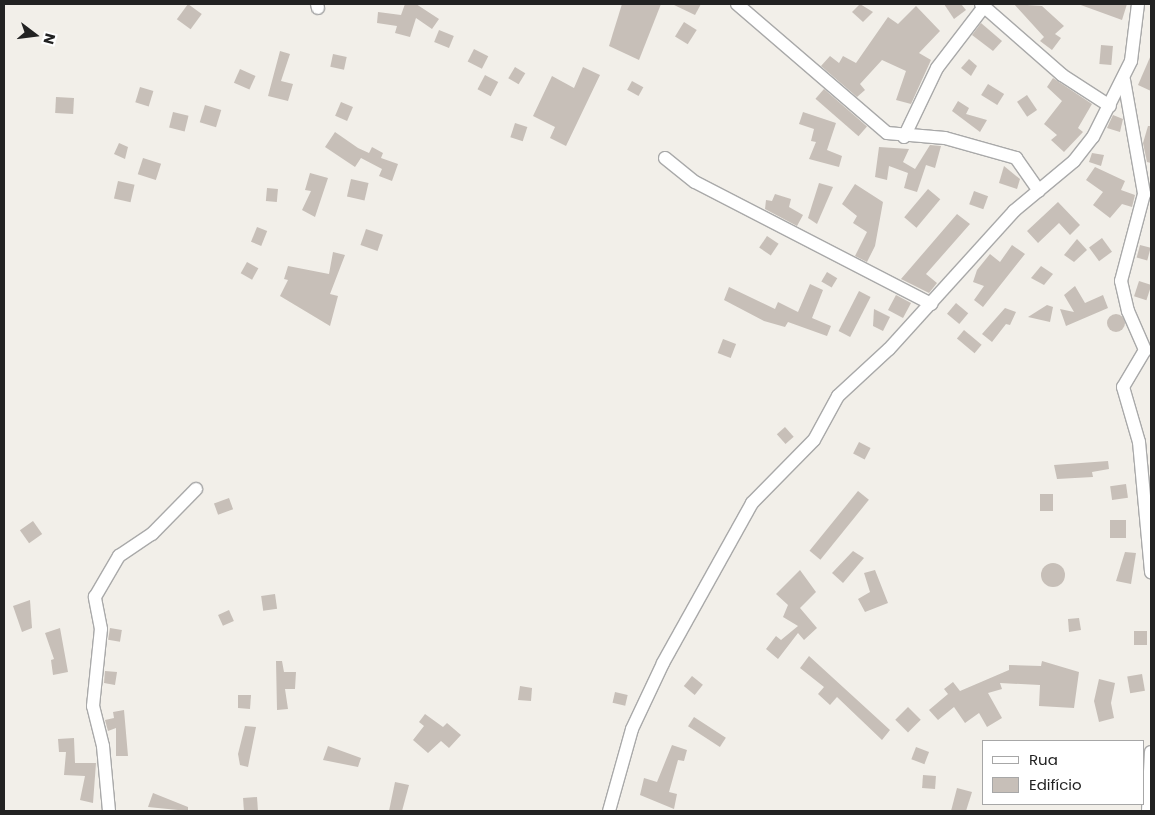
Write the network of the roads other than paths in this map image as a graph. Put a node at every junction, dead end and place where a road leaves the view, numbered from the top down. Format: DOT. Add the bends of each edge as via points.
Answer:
graph roads {
  1 [pos="737,4"];
  2 [pos="1138,4"];
  3 [pos="982,6"];
  4 [pos="1124,80"];
  5 [pos="1110,106"];
  6 [pos="904,137"];
  7 [pos="666,158"];
  8 [pos="1039,191"];
  9 [pos="930,304"];
  10 [pos="196,489"];
  11 [pos="1151,572"];
  12 [pos="1151,752"];
  13 [pos="109,811"];
  14 [pos="609,811"];
  15 [pos="1148,811"];
  1 -- 6 [label="street" via="874,125"];
  2 -- 4 [label="street"];
  3 -- 5 [label="street" via="1062,75"];
  3 -- 6 [label="street" via="937,68"];
  4 -- 5 [label="street"];
  4 -- 11 [label="street" via="1144,194 1122,281 1128,310 1146,350 1123,387 1139,442"];
  5 -- 8 [label="street" via="1074,161"];
  6 -- 8 [label="street" via="945,138 1016,158"];
  7 -- 9 [label="street" via="695,182"];
  8 -- 9 [label="street" via="1014,210"];
  9 -- 14 [label="street" via="838,396 814,440 752,503 663,663 632,729"];
  10 -- 13 [label="street" via="152,534 121,555 94,597 100,629 93,706 103,746"];
  12 -- 15 [label="street"];
}
